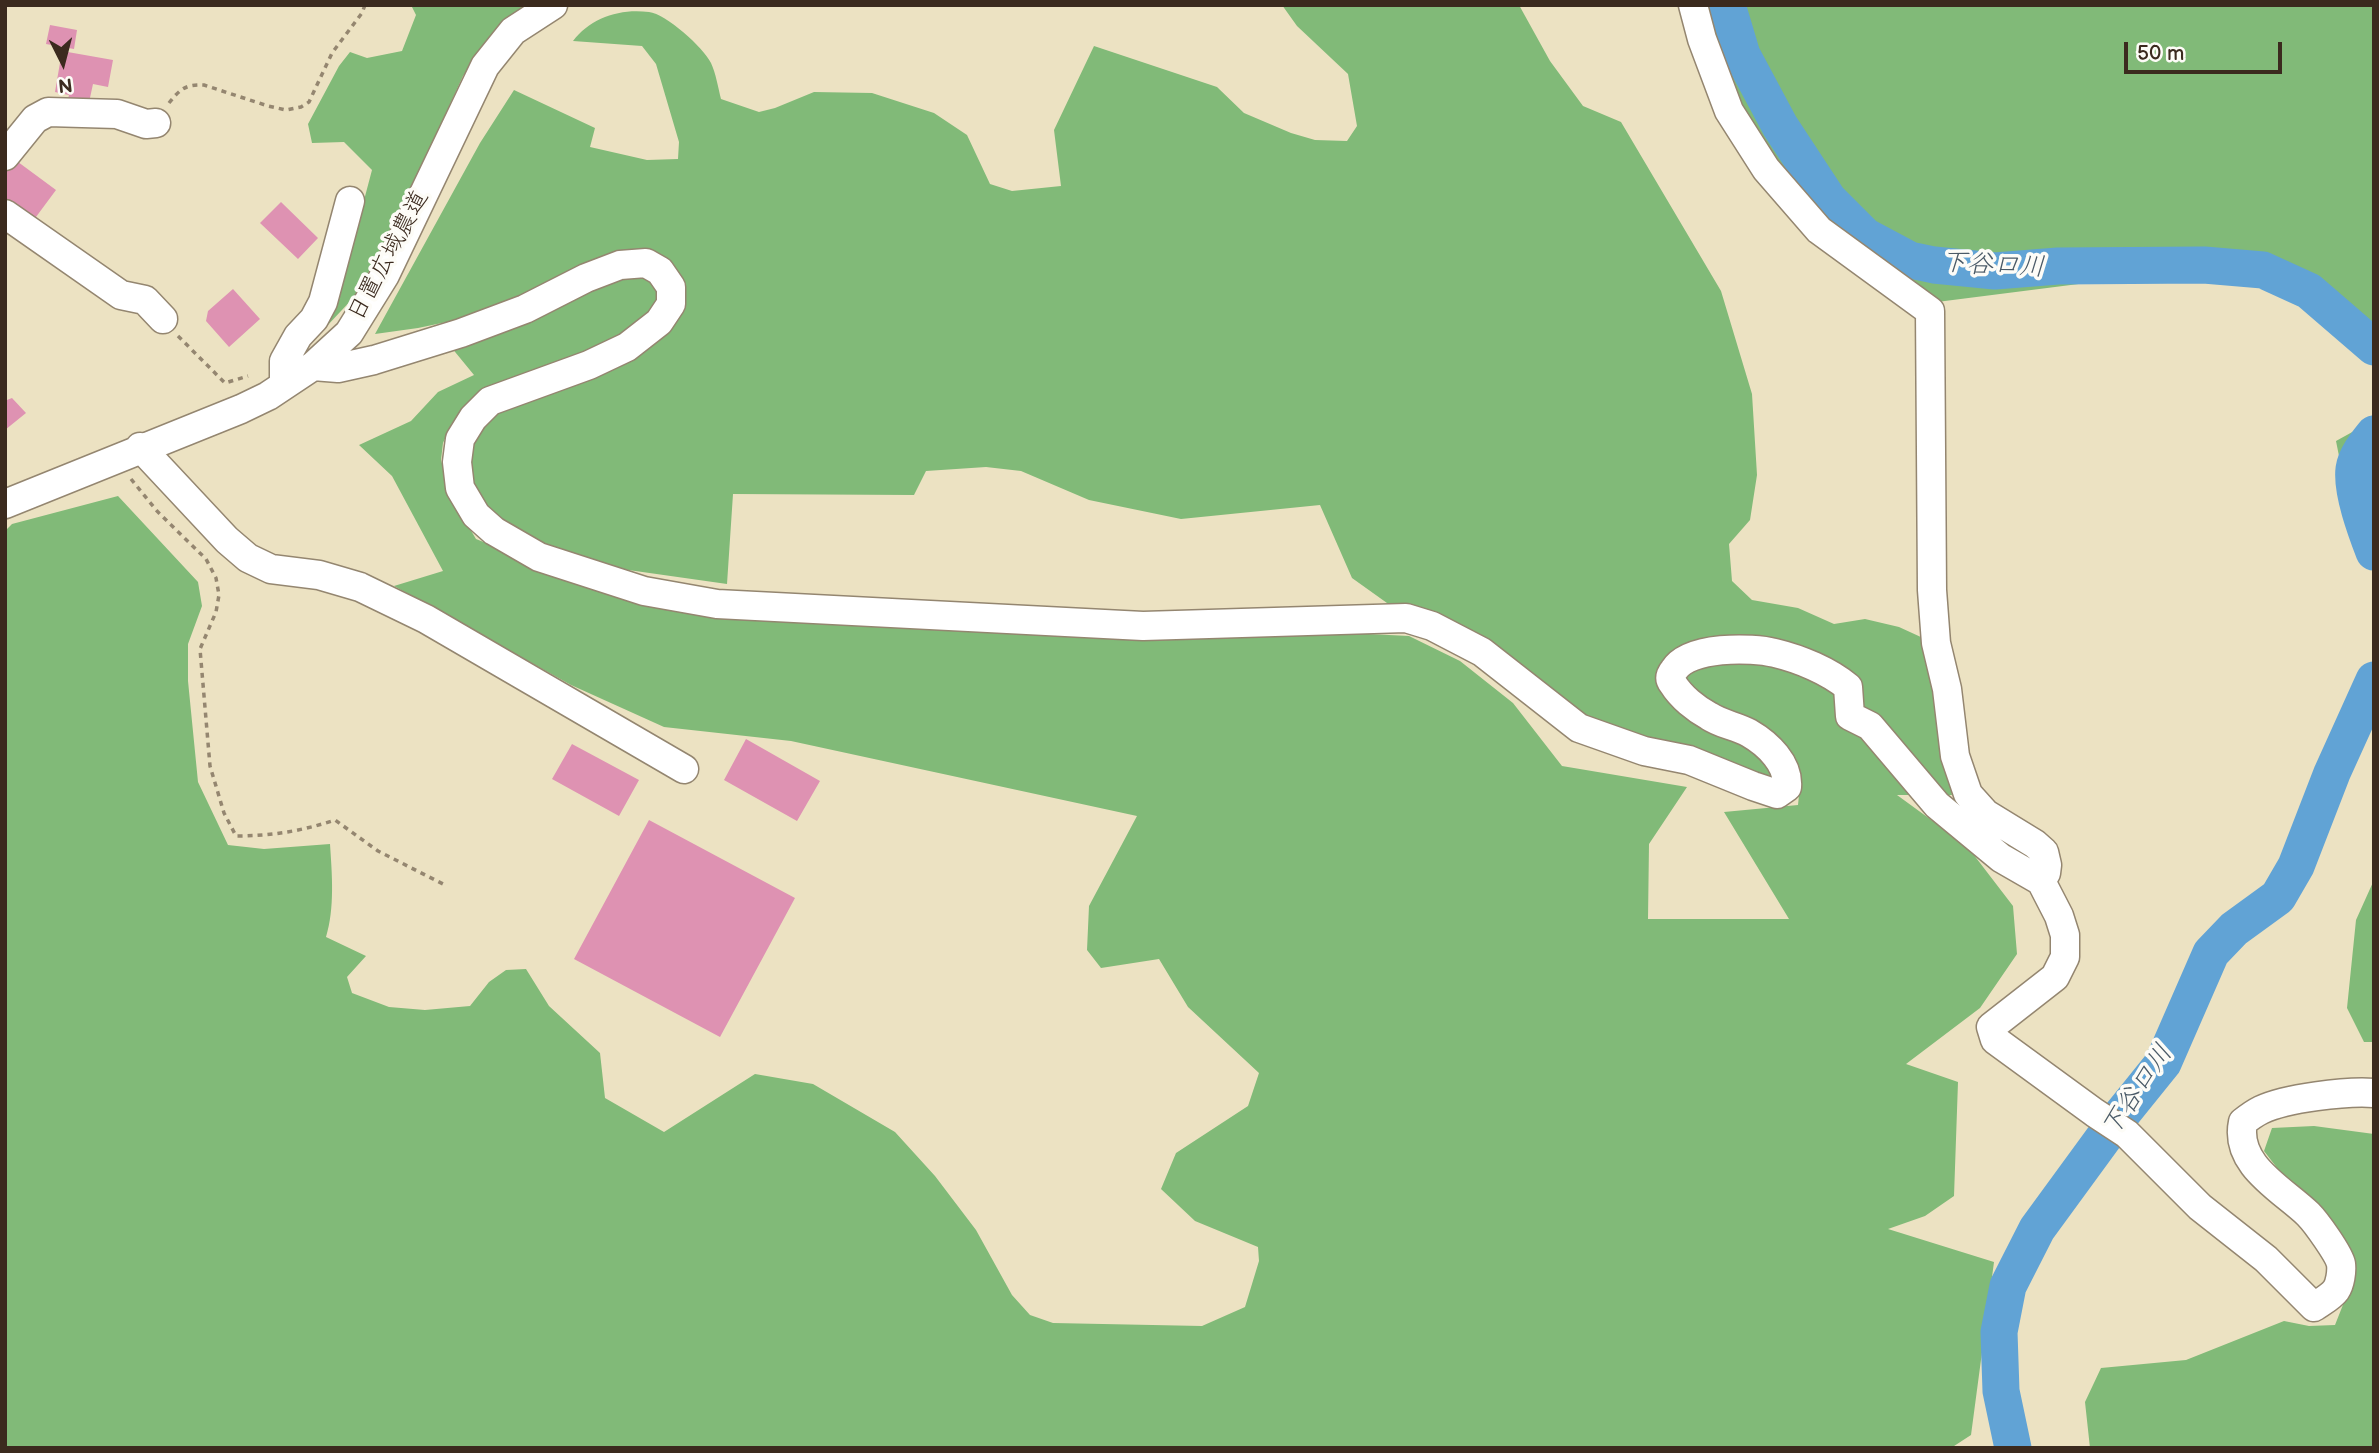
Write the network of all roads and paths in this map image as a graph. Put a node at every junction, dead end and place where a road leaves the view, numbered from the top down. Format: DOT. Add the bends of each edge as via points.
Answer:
graph roads {
  1 [pos="365,5"];
  2 [pos="553,5"];
  3 [pos="1693,5"];
  4 [pos="156,122"];
  5 [pos="5,156"];
  6 [pos="350,201"];
  7 [pos="5,214"];
  8 [pos="163,319"];
  9 [pos="313,366"];
  10 [pos="252,375"];
  11 [pos="284,385"];
  12 [pos="127,453"];
  13 [pos="5,504"];
  14 [pos="684,769"];
  15 [pos="2041,881"];
  16 [pos="443,884"];
  17 [pos="2374,1093"];
  1 -- 4 [label="path" via="331,53 309,102 301,107 286,110 190,84 179,89"];
  2 -- 9 [label="street, 日置広域農道" via="513,31 485,66 385,275 349,333"];
  3 -- 15 [label="street" via="1729,111 1766,169 1819,230 1930,311 1932,590 1955,756 1968,794 1986,814 2044,852 2047,865"];
  4 -- 5 [label="street" via="146,124 117,114 48,112 35,118"];
  6 -- 11 [label="street" via="323,302 284,361"];
  7 -- 8 [label="street" via="121,295 145,300"];
  8 -- 10 [label="path" via="225,383"];
  9 -- 11 [label="street, 日置広域農道"];
  9 -- 15 [label="street" via="338,368 449,337 525,309 620,265 646,263 660,271 671,287 671,304 659,322 626,347 589,365 490,401 472,418 460,439 460,488 476,515 538,557 644,591 717,604 1143,626 1406,618 1433,626 1482,652 1579,728 1644,751 1689,760 1777,794 1787,787 1788,778 1773,752 1749,733 1710,717 1687,700 1670,675 1678,663 1702,653 1736,649 1777,653 1841,682 1847,688 1850,716 1870,726 1937,805 2001,858"];
  11 -- 12 [label="street, 日置広域農道" via="201,426"];
  12 -- 13 [label="street, 日置広域農道"];
  12 -- 14 [label="street" via="248,558 271,569 319,575 371,592 426,619"];
  12 -- 16 [label="path" via="156,511 206,559 216,578 218,604 200,649 210,766 236,836 267,836 335,820 378,851"];
  15 -- 17 [label="street" via="2065,935 2065,957 2055,976 1991,1027 1995,1040 2127,1134 2200,1207 2266,1259 2314,1307 2335,1292 2341,1262 2309,1216 2270,1184 2246,1154 2242,1122 2293,1101"];
}
